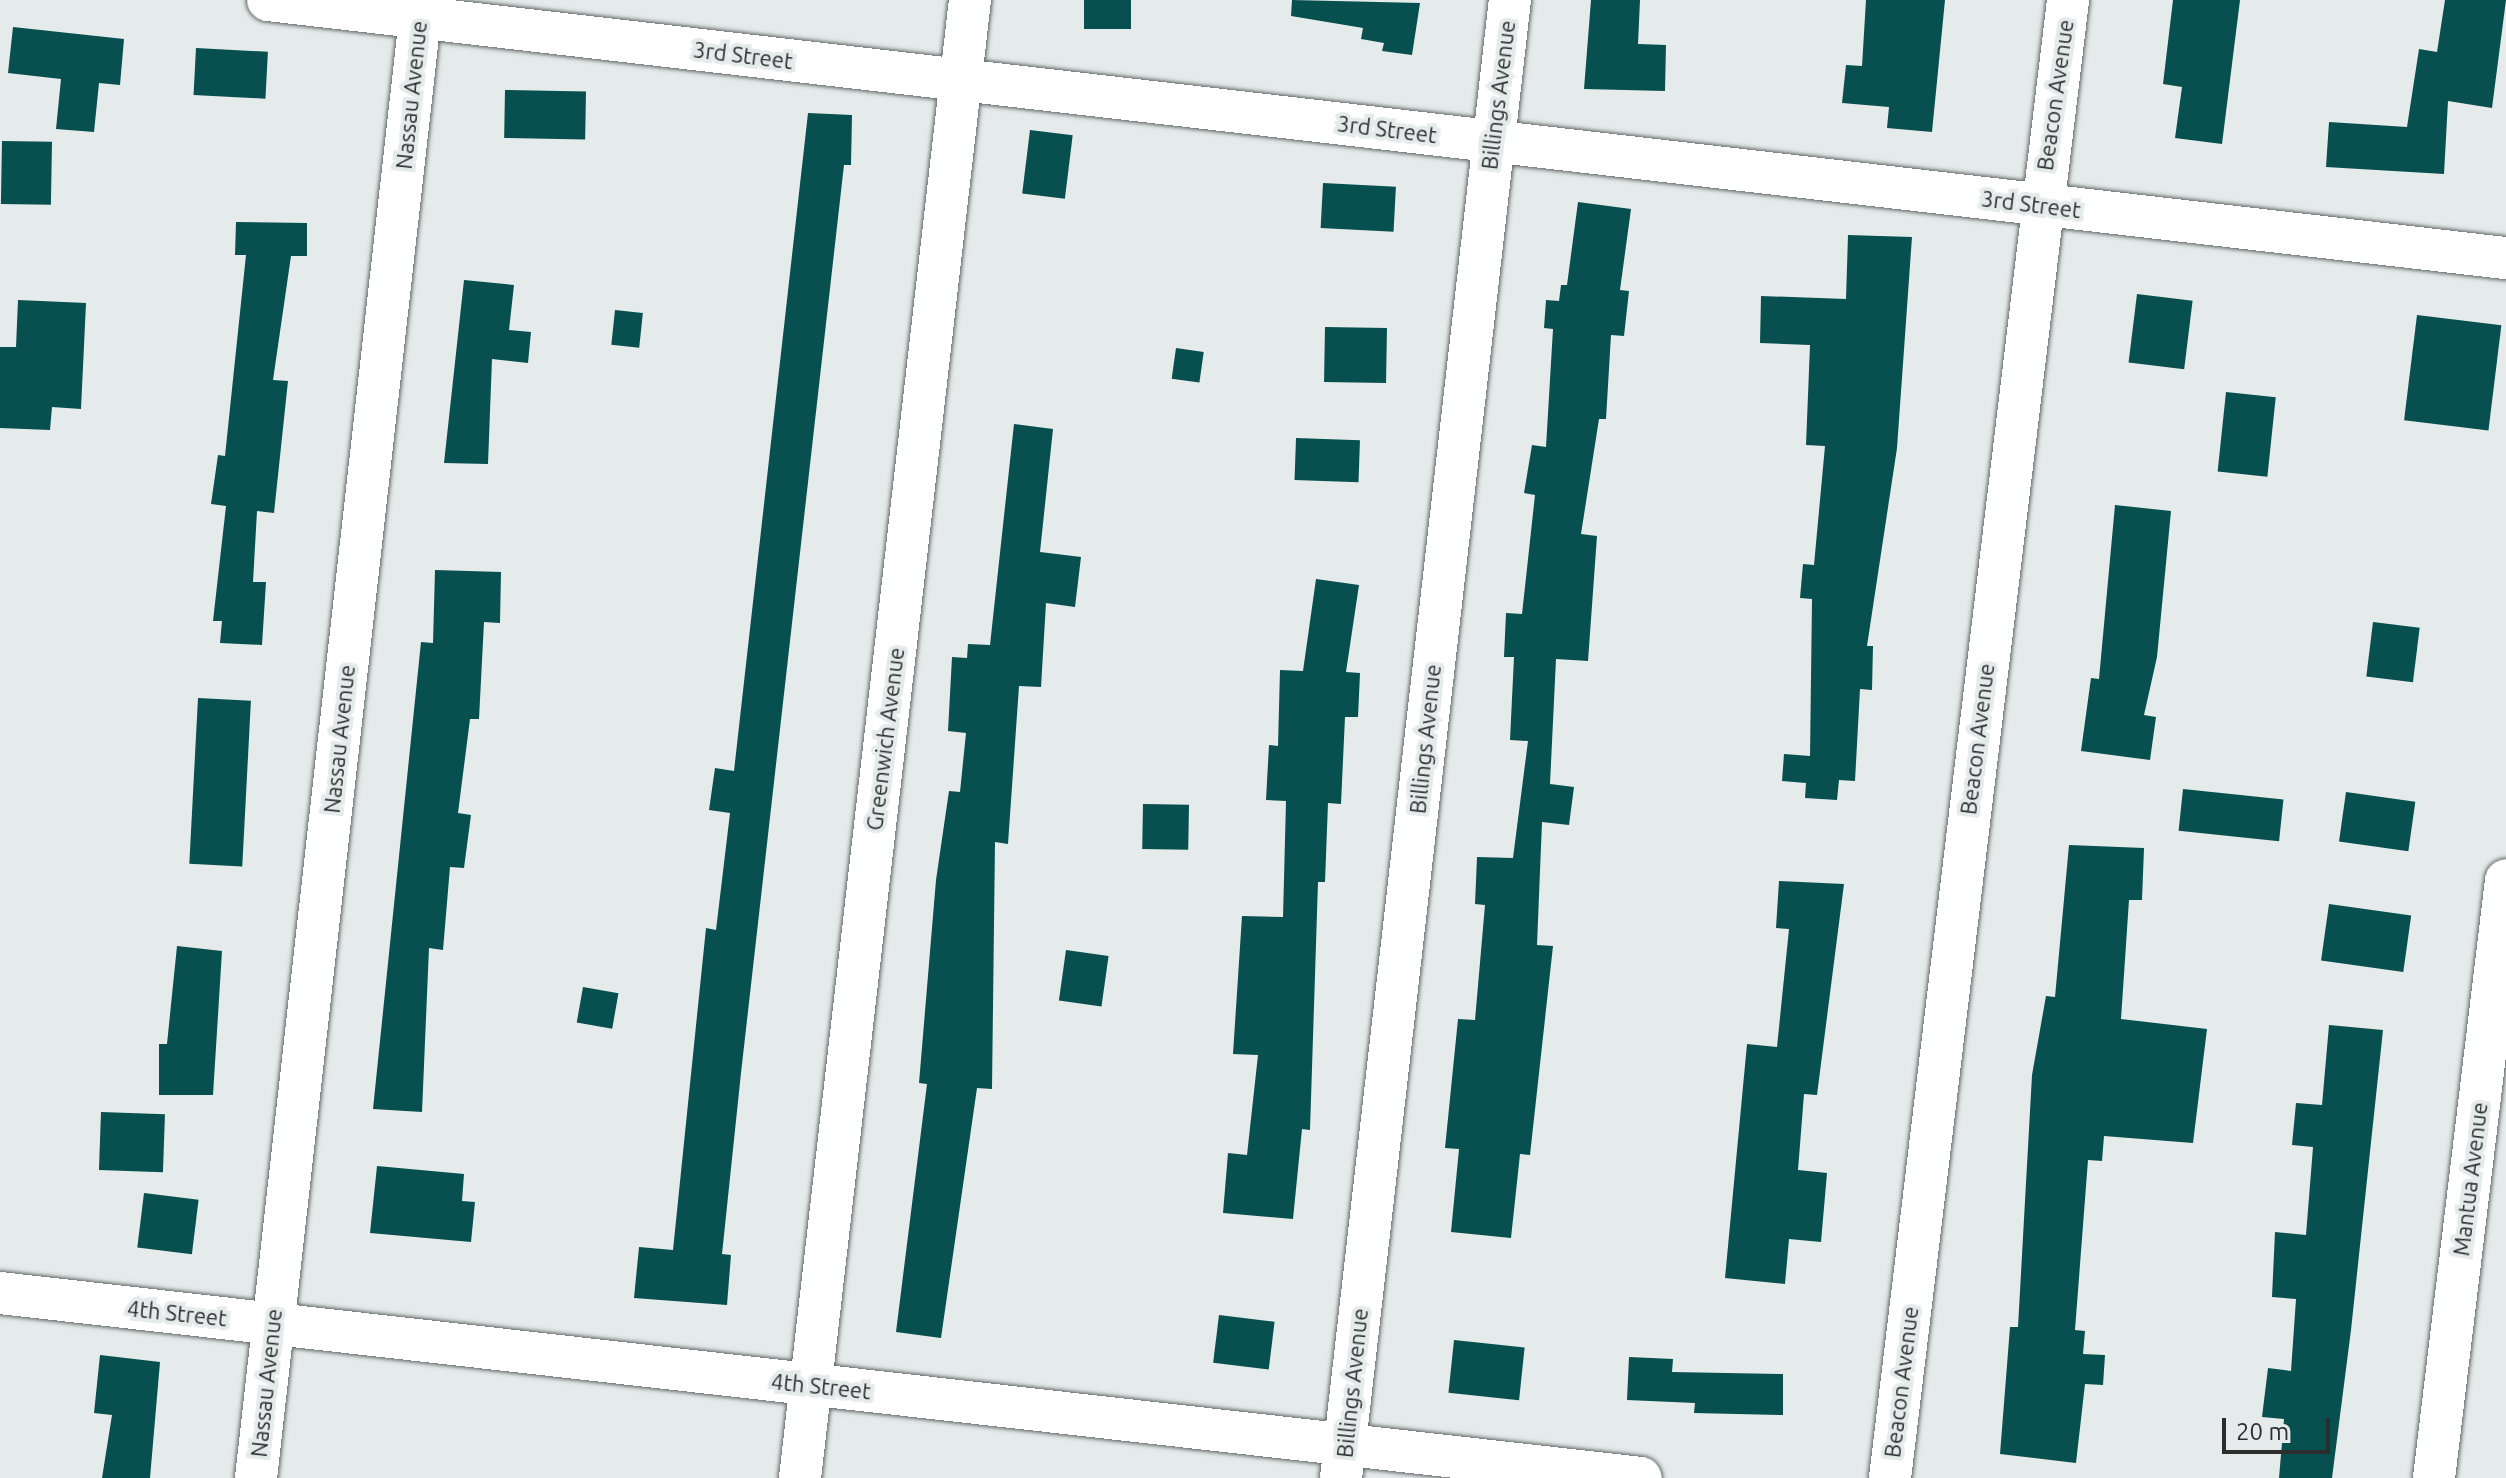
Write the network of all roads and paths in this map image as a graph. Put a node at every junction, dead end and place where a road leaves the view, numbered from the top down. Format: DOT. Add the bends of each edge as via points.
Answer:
graph roads {
  1 [pos="268,0"];
  2 [pos="970,0"];
  3 [pos="1510,0"];
  4 [pos="2068,0"];
  5 [pos="421,9"];
  6 [pos="961,80"];
  7 [pos="1493,141"];
  8 [pos="2039,205"];
  9 [pos="2506,258"];
  10 [pos="2506,880"];
  11 [pos="0,1293"];
  12 [pos="273,1324"];
  13 [pos="811,1385"];
  14 [pos="1343,1461"];
  15 [pos="256,1478"];
  16 [pos="800,1478"];
  17 [pos="1641,1478"];
  18 [pos="1890,1478"];
  19 [pos="2434,1478"];
  1 -- 5 [label="street, 3rd Street"];
  2 -- 6 [label="street, Greenwich Avenue"];
  3 -- 7 [label="street, Billings Avenue"];
  4 -- 8 [label="street, Beacon Avenue"];
  5 -- 6 [label="street, 3rd Street"];
  5 -- 12 [label="street, Nassau Avenue"];
  6 -- 7 [label="street, 3rd Street"];
  6 -- 13 [label="street, Greenwich Avenue"];
  7 -- 8 [label="street, 3rd Street"];
  7 -- 14 [label="street, Billings Avenue"];
  8 -- 9 [label="street, 3rd Street"];
  8 -- 18 [label="street, Beacon Avenue"];
  10 -- 19 [label="street, Mantua Avenue"];
  11 -- 12 [label="street, 4th Street"];
  12 -- 13 [label="street, 4th Street"];
  12 -- 15 [label="street, Nassau Avenue"];
  13 -- 14 [label="street, 4th Street"];
  13 -- 16 [label="street, Greenwich Avenue"];
  14 -- 17 [label="street, 4th Street"];
}
